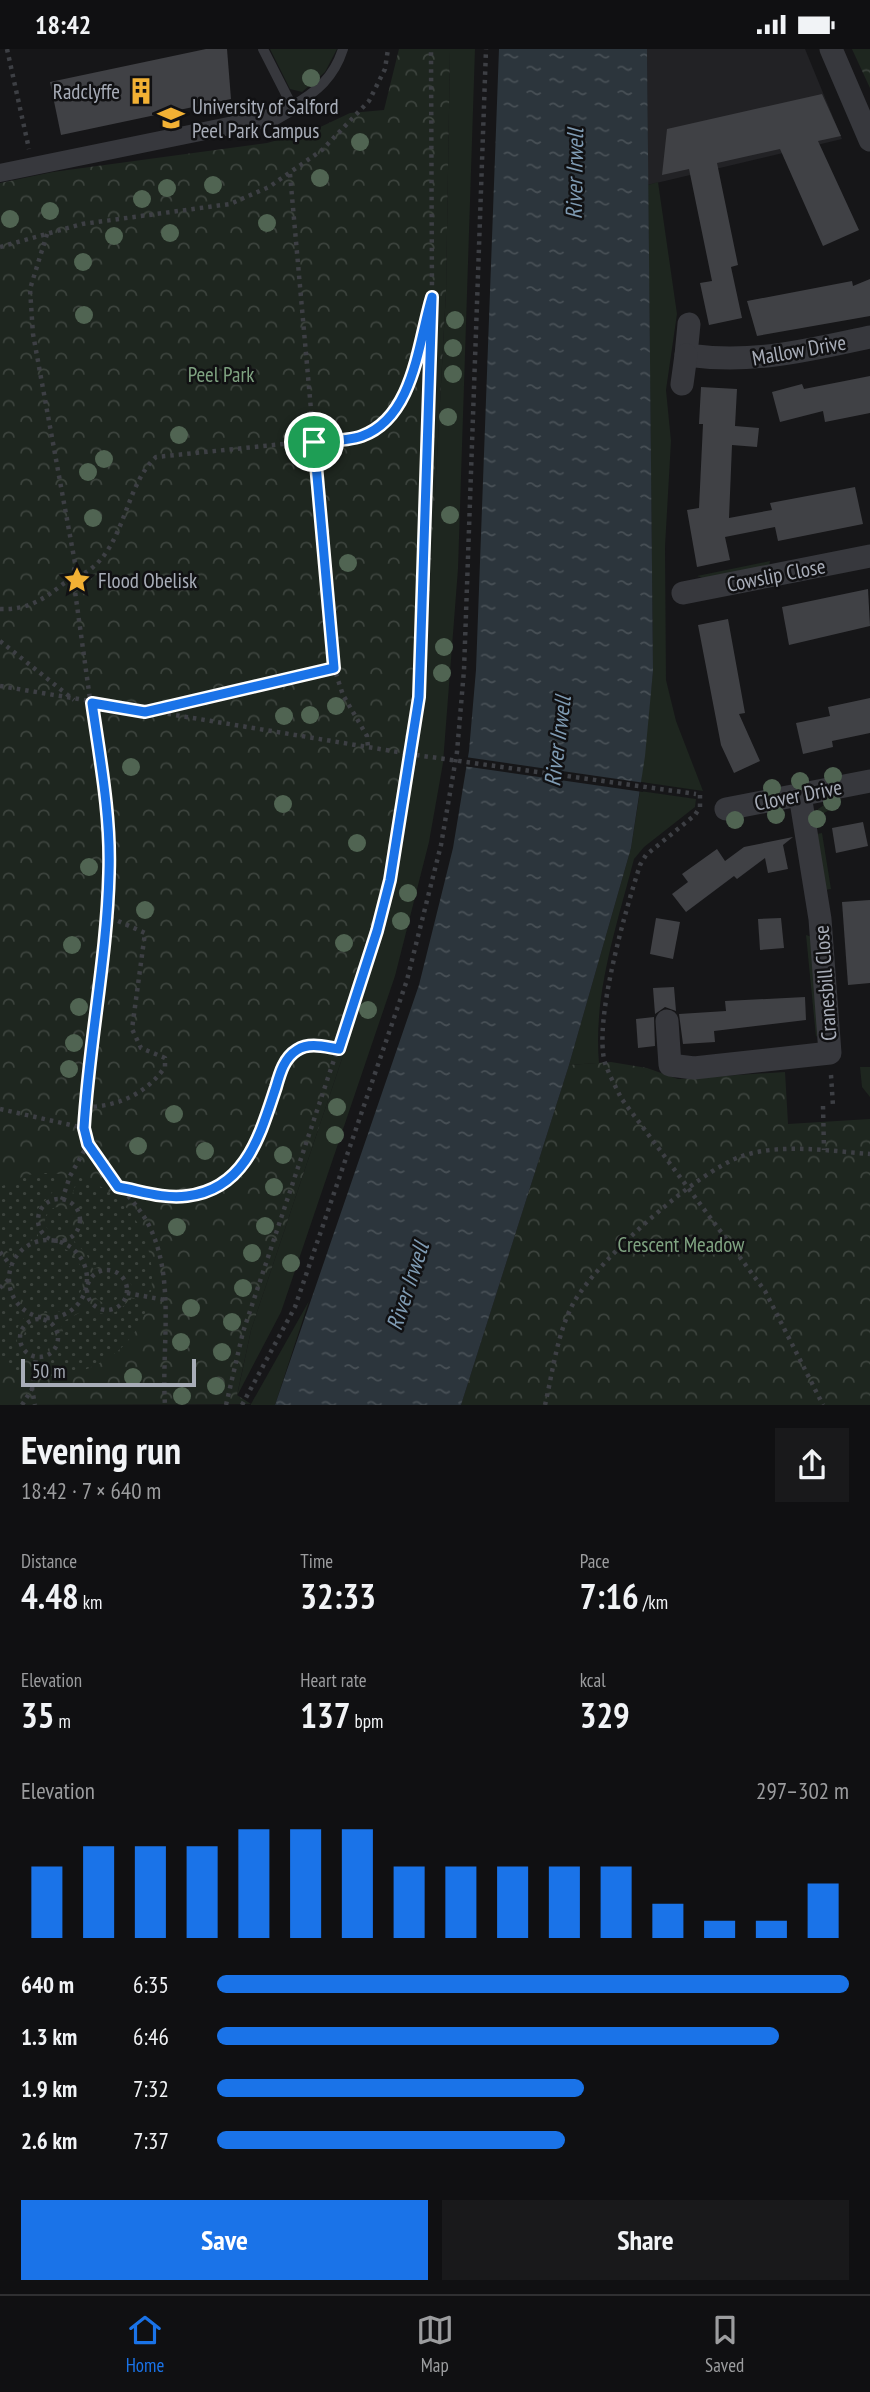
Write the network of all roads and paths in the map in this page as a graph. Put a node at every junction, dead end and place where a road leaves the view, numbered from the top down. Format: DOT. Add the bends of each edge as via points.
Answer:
graph roads {
  1 [pos="8,49"];
  2 [pos="263,49"];
  3 [pos="343,49"];
  4 [pos="388,49"];
  5 [pos="431,49"];
  6 [pos="486,49"];
  7 [pos="831,49"];
  8 [pos="292,106"];
  9 [pos="870,140"];
  10 [pos="33,167"];
  11 [pos="0,173"];
  12 [pos="290,174"];
  13 [pos="47,234"];
  14 [pos="0,247"];
  15 [pos="432,297"];
  16 [pos="689,324"];
  17 [pos="870,337"];
  18 [pos="686,355"];
  19 [pos="682,384"];
  20 [pos="314,442"];
  21 [pos="870,556"];
  22 [pos="73,577"];
  23 [pos="683,593"];
  24 [pos="0,609"];
  25 [pos="0,641"];
  26 [pos="334,668"];
  27 [pos="0,686"];
  28 [pos="75,700"];
  29 [pos="92,703"];
  30 [pos="145,712"];
  31 [pos="368,748"];
  32 [pos="414,755"];
  33 [pos="870,781"];
  34 [pos="800,795"];
  35 [pos="726,809"];
  36 [pos="107,916"];
  37 [pos="667,1021"];
  38 [pos="339,1049"];
  39 [pos="830,1053"];
  40 [pos="823,1106"];
  41 [pos="833,1106"];
  42 [pos="85,1107"];
  43 [pos="0,1109"];
  44 [pos="84,1128"];
  45 [pos="88,1144"];
  46 [pos="824,1150"];
  47 [pos="870,1154"];
  48 [pos="688,1186"];
  49 [pos="118,1187"];
  50 [pos="62,1200"];
  51 [pos="55,1241"];
  52 [pos="0,1252"];
  53 [pos="12,1267"];
  54 [pos="9,1279"];
  55 [pos="87,1286"];
  56 [pos="0,1288"];
  57 [pos="127,1293"];
  58 [pos="165,1300"];
  59 [pos="40,1318"];
  60 [pos="36,1358"];
  61 [pos="32,1389"];
  62 [pos="22,1405"];
  63 [pos="35,1405"];
  64 [pos="165,1405"];
  65 [pos="226,1405"];
  66 [pos="242,1405"];
  67 [pos="545,1405"];
  68 [pos="823,1405"];
  1 -- 10 [label="path"];
  2 -- 8 [label="lane"];
  3 -- 8 [label="lane" via="325,82"];
  4 -- 12 [label="path" via="385,69 369,101 322,150"];
  5 -- 15 [label="path"];
  6 -- 66 [label="path" via="464,670 445,820 407,980 295,1307"];
  7 -- 9 [label="street"];
  8 -- 10 [label="street" via="273,117"];
  10 -- 11 [label="street"];
  12 -- 13 [label="path" via="230,204 82,224"];
  12 -- 20 [label="path"];
  13 -- 14 [label="path"];
  13 -- 22 [label="path" via="30,289 33,334 75,563"];
  15 -- 20 [label="path" via="411,378 386,421 362,436"];
  15 -- 32 [label="path" via="421,670"];
  16 -- 18 [label="street"];
  17 -- 18 [label="street, Mallow Drive" via="764,358"];
  18 -- 19 [label="street"];
  20 -- 22 [label="path" via="156,457 142,475 105,552 91,569"];
  20 -- 26 [label="path"];
  21 -- 23 [label="street, Cowslip Close"];
  22 -- 24 [label="path" via="35,604"];
  22 -- 29 [label="path"];
  25 -- 28 [label="path"];
  26 -- 30 [label="path"];
  26 -- 31 [label="path" via="343,695 367,736"];
  27 -- 28 [label="path"];
  28 -- 29 [label="path"];
  29 -- 30 [label="path"];
  29 -- 36 [label="path" via="108,835"];
  30 -- 31 [label="path"];
  31 -- 32 [label="path"];
  32 -- 38 [label="path" via="377,931"];
  32 -- 48 [label="path, bridge" via="701,796 695,815 640,865 608,988 603,1040 605,1063 621,1098"];
  33 -- 34 [label="street, Clover Drive"];
  34 -- 35 [label="street, Clover Drive"];
  34 -- 39 [label="street, Cranesbill Close" via="820,919"];
  36 -- 42 [label="path"];
  36 -- 42 [label="path" via="145,933 132,1030 141,1048 165,1058 165,1067 138,1094"];
  37 -- 39 [label="street, Cranesbill Close" via="670,1065 694,1069"];
  38 -- 49 [label="path" via="317,1045 290,1056 281,1070 260,1138 250,1156 224,1182 204,1192 173,1197"];
  38 -- 65 [label="path" via="243,1332"];
  39 -- 41 [label="path"];
  40 -- 46 [label="path"];
  42 -- 44 [label="path"];
  43 -- 44 [label="path"];
  44 -- 45 [label="path"];
  45 -- 49 [label="path"];
  45 -- 50 [label="path"];
  46 -- 47 [label="path"];
  46 -- 48 [label="path" via="771,1150 743,1156"];
  48 -- 67 [label="path" via="575,1301 562,1330"];
  48 -- 68 [label="path" via="765,1291"];
  49 -- 58 [label="path" via="147,1222 162,1258"];
  50 -- 51 [label="path" via="46,1204 38,1217 42,1232"];
  50 -- 51 [label="path" via="76,1208 79,1224 71,1237"];
  51 -- 53 [label="path" via="26,1248"];
  51 -- 55 [label="path" via="80,1257"];
  52 -- 53 [label="path"];
  53 -- 54 [label="path"];
  54 -- 56 [label="path"];
  54 -- 59 [label="path" via="17,1302"];
  55 -- 57 [label="path" via="95,1273 109,1269 122,1276"];
  55 -- 57 [label="path" via="90,1302 105,1310 120,1305"];
  55 -- 59 [label="path" via="71,1311"];
  57 -- 58 [label="path"];
  58 -- 64 [label="path"];
  59 -- 60 [label="path" via="28,1322 20,1339 24,1350"];
  59 -- 60 [label="path" via="52,1323 59,1341 53,1352"];
  60 -- 61 [label="path"];
  61 -- 62 [label="path"];
  61 -- 63 [label="path"];
}
